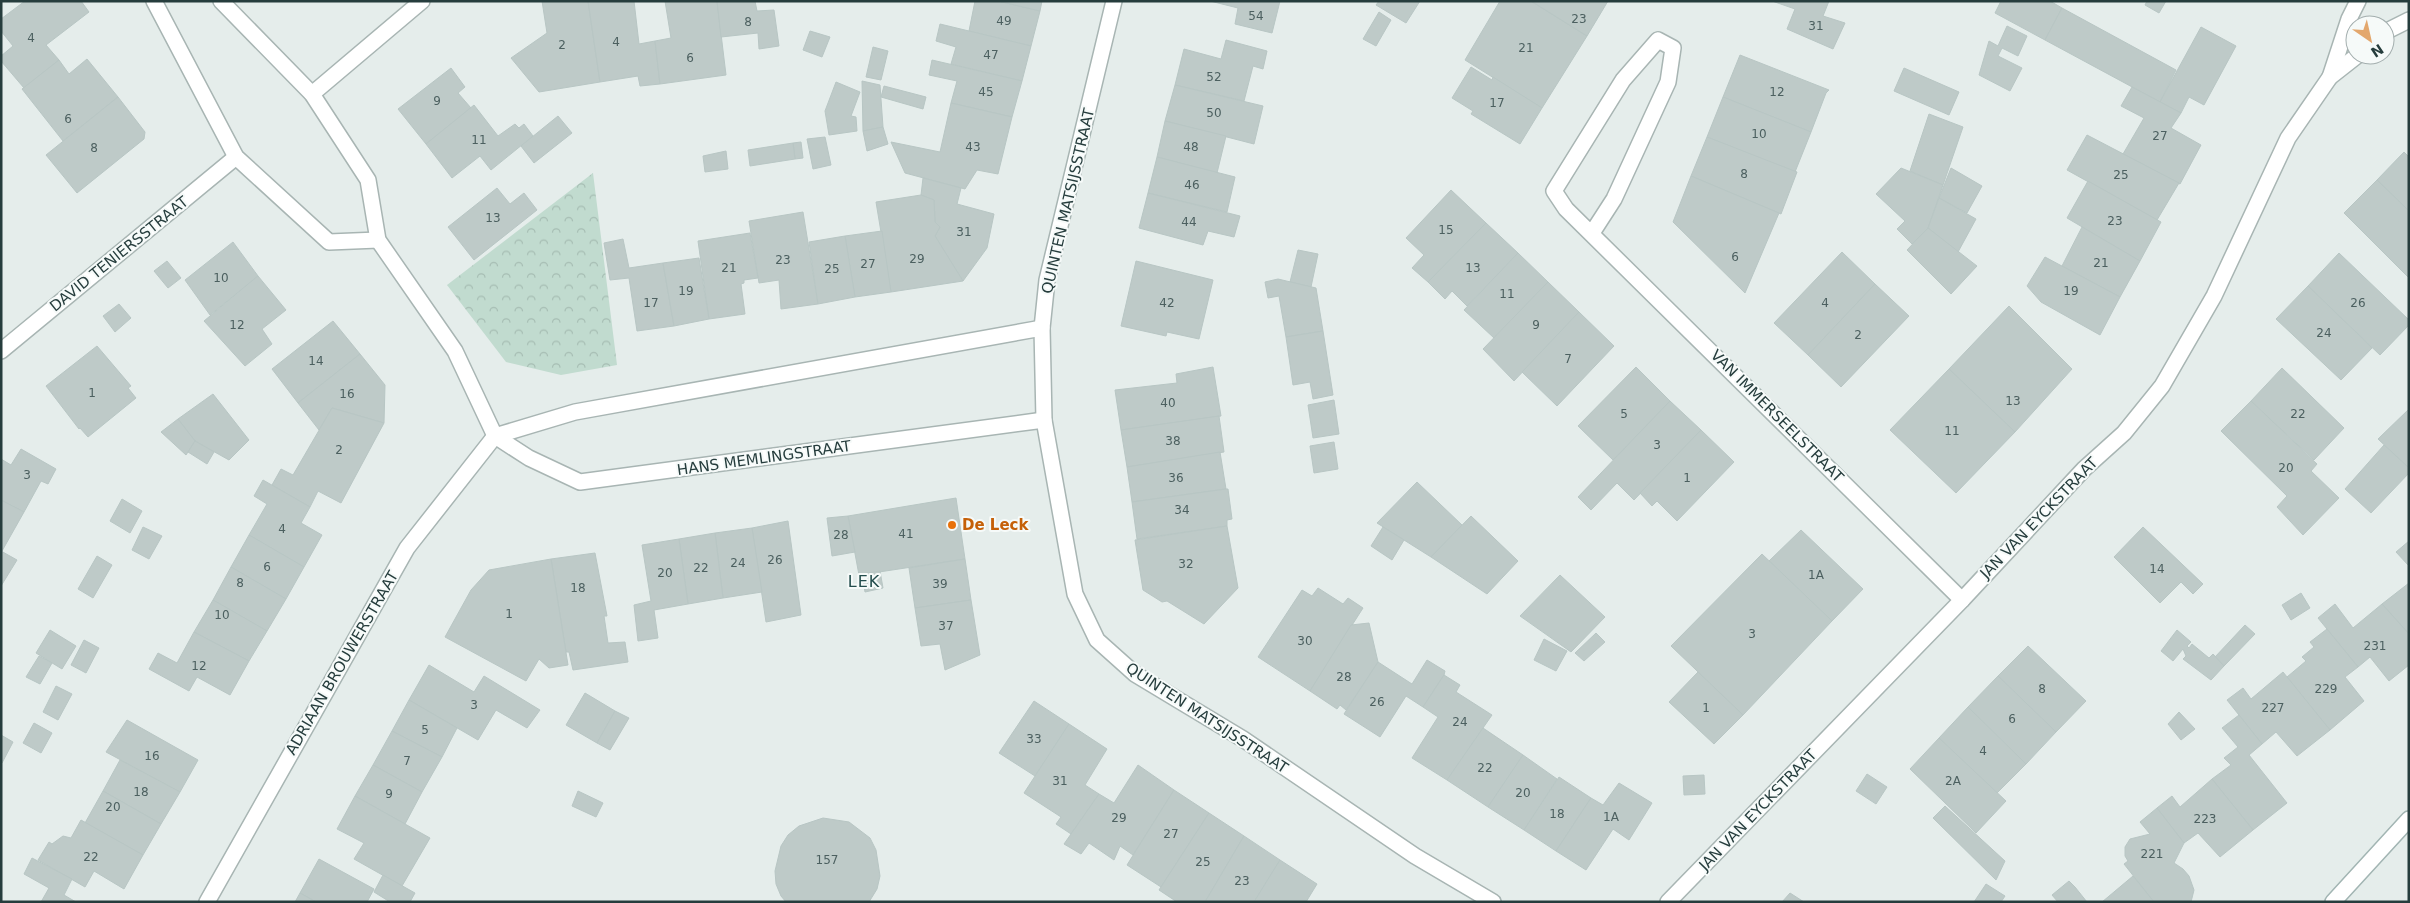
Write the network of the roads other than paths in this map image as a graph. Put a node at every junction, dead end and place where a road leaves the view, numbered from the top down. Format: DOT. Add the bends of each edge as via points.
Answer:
graph roads {
  1 [pos="154,1"];
  2 [pos="221,1"];
  3 [pos="422,1"];
  4 [pos="1114,1"];
  5 [pos="2358,1"];
  6 [pos="2409,20"];
  7 [pos="2395,27"];
  8 [pos="2345,65"];
  9 [pos="2330,77"];
  10 [pos="312,94"];
  11 [pos="236,157"];
  12 [pos="1592,233"];
  13 [pos="378,240"];
  14 [pos="1042,328"];
  15 [pos="1,351"];
  16 [pos="1044,420"];
  17 [pos="495,436"];
  18 [pos="1962,600"];
  19 [pos="2409,819"];
  20 [pos="207,902"];
  21 [pos="1493,902"];
  22 [pos="1668,902"];
  23 [pos="2333,902"];
  1 -- 11 [label="street"];
  2 -- 10 [label="street"];
  3 -- 10 [label="street"];
  4 -- 14 [label="street, QUINTEN MATSIJSSTRAAT" via="1047,280"];
  5 -- 9 [label="street, JAN VAN EYCKSTRAAT"];
  6 -- 7 [label="street"];
  8 -- 9 [label="street, JAN VAN EYCKSTRAAT"];
  9 -- 18 [label="street, JAN VAN EYCKSTRAAT" via="2288,138 2214,296 2162,386 2124,433 2084,469"];
  10 -- 13 [label="street" via="368,180"];
  11 -- 13 [label="street" via="330,242"];
  11 -- 15 [label="street, DAVID TENIERSSTRAAT"];
  12 -- 12 [label="street, VAN IMMERSEELSTRAAT" via="1614,199 1668,82 1673,48 1658,40 1623,80 1554,191 1566,209"];
  12 -- 18 [label="street, VAN IMMERSEELSTRAAT"];
  13 -- 17 [label="street" via="455,351"];
  14 -- 16 [label="street, QUINTEN MATSIJSSTRAAT"];
  14 -- 17 [label="street" via="575,412"];
  16 -- 17 [label="street, HANS MEMLINGSTRAAT" via="580,482 529,458"];
  16 -- 21 [label="street, QUINTEN MATSIJSSTRAAT" via="1075,594 1097,640 1135,674 1243,739 1415,856"];
  17 -- 20 [label="street, ADRIAAN BROUWERSTRAAT" via="407,548"];
  18 -- 22 [label="street, JAN VAN EYCKSTRAAT"];
  19 -- 23 [label="street"];
}
